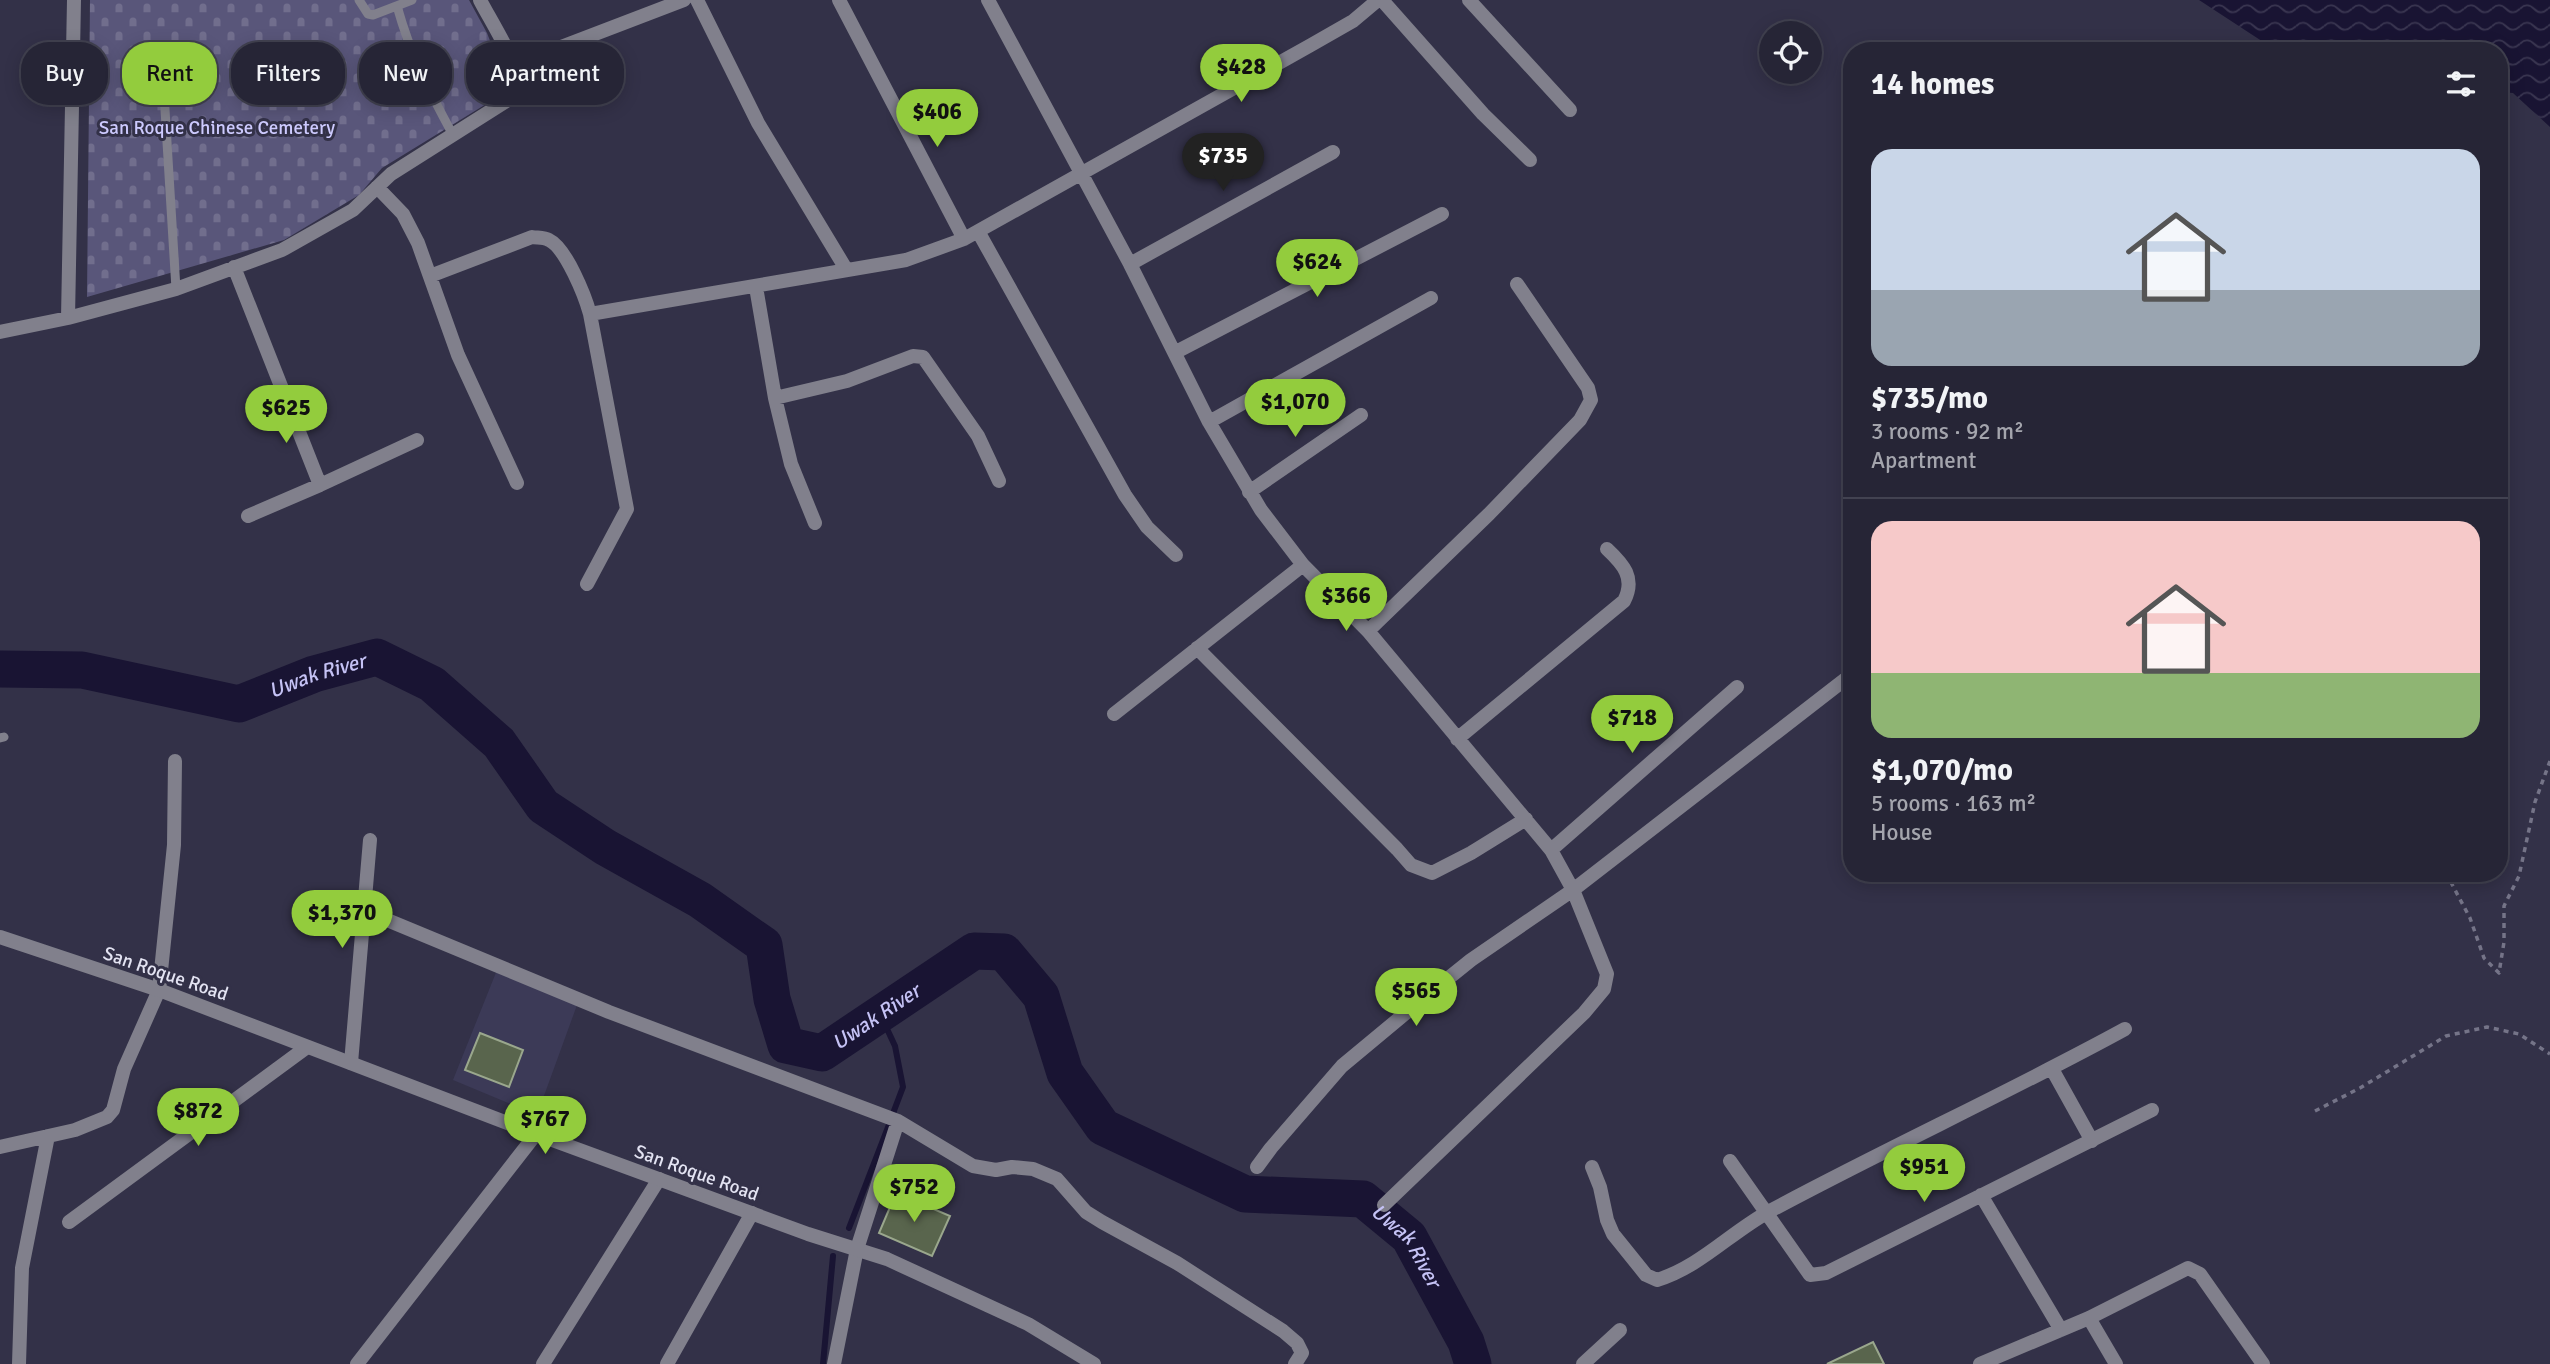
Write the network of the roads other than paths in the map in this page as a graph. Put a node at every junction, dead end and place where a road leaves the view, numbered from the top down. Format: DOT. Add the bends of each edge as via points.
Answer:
graph roads {
  1 [pos="74,0"];
  2 [pos="359,0"];
  3 [pos="412,0"];
  4 [pos="480,0"];
  5 [pos="684,0"];
  6 [pos="697,0"];
  7 [pos="839,0"];
  8 [pos="1380,0"];
  9 [pos="1469,0"];
  10 [pos="990,1"];
  11 [pos="397,6"];
  12 [pos="502,42"];
  13 [pos="574,42"];
  14 [pos="165,105"];
  15 [pos="500,105"];
  16 [pos="1570,110"];
  17 [pos="453,135"];
  18 [pos="1333,152"];
  19 [pos="1530,160"];
  20 [pos="1081,173"];
  21 [pos="377,187"];
  22 [pos="1442,214"];
  23 [pos="979,233"];
  24 [pos="964,239"];
  25 [pos="1130,264"];
  26 [pos="234,267"];
  27 [pos="846,269"];
  28 [pos="430,276"];
  29 [pos="1517,284"];
  30 [pos="756,287"];
  31 [pos="176,289"];
  32 [pos="1431,298"];
  33 [pos="590,314"];
  34 [pos="68,318"];
  35 [pos="0,332"];
  36 [pos="1176,352"];
  37 [pos="775,398"];
  38 [pos="1361,415"];
  39 [pos="1209,422"];
  40 [pos="417,440"];
  41 [pos="999,481"];
  42 [pos="517,483"];
  43 [pos="320,485"];
  44 [pos="1249,492"];
  45 [pos="248,516"];
  46 [pos="815,523"];
  47 [pos="1607,549"];
  48 [pos="1176,555"];
  49 [pos="1303,565"];
  50 [pos="587,584"];
  51 [pos="1368,631"];
  52 [pos="1197,648"];
  53 [pos="1843,681"];
  54 [pos="1737,687"];
  55 [pos="1114,714"];
  56 [pos="1458,739"];
  57 [pos="176,761"];
  58 [pos="1526,819"];
  59 [pos="370,840"];
  60 [pos="1551,849"];
  61 [pos="1573,890"];
  62 [pos="363,910"];
  63 [pos="0,937"];
  64 [pos="159,990"];
  65 [pos="2125,1029"];
  66 [pos="307,1047"];
  67 [pos="351,1063"];
  68 [pos="2052,1069"];
  69 [pos="2152,1110"];
  70 [pos="898,1121"];
  71 [pos="536,1134"];
  72 [pos="48,1136"];
  73 [pos="2092,1141"];
  74 [pos="0,1147"];
  75 [pos="1730,1161"];
  76 [pos="1257,1167"];
  77 [pos="1592,1167"];
  78 [pos="659,1179"];
  79 [pos="1982,1195"];
  80 [pos="1384,1205"];
  81 [pos="1767,1212"];
  82 [pos="752,1213"];
  83 [pos="69,1222"];
  84 [pos="857,1249"];
  85 [pos="2089,1318"];
  86 [pos="2061,1330"];
  87 [pos="1620,1331"];
  88 [pos="19,1364"];
  89 [pos="357,1364"];
  90 [pos="543,1364"];
  91 [pos="667,1364"];
  92 [pos="834,1364"];
  93 [pos="1094,1364"];
  94 [pos="1295,1364"];
  95 [pos="1583,1364"];
  96 [pos="1980,1364"];
  97 [pos="2116,1364"];
  98 [pos="2263,1364"];
  1 -- 34 [label="street"];
  2 -- 11 [label="lane" via="373,15"];
  3 -- 11 [label="lane"];
  4 -- 12 [label="street"];
  5 -- 13 [label="street"];
  6 -- 27 [label="street" via="758,123"];
  7 -- 24 [label="street"];
  8 -- 19 [label="street"];
  8 -- 20 [label="street" via="1311,46"];
  9 -- 16 [label="street"];
  10 -- 20 [label="street"];
  11 -- 17 [label="lane" via="408,47"];
  14 -- 31 [label="lane"];
  15 -- 17 [label="street"];
  17 -- 21 [label="street"];
  18 -- 25 [label="street"];
  20 -- 23 [label="street"];
  20 -- 25 [label="street"];
  21 -- 26 [label="street" via="353,210 321,229 282,250"];
  21 -- 28 [label="street" via="403,215"];
  22 -- 36 [label="street"];
  23 -- 24 [label="street"];
  23 -- 48 [label="street" via="1125,495 1147,527"];
  24 -- 27 [label="street" via="906,260"];
  25 -- 36 [label="street"];
  26 -- 31 [label="street"];
  26 -- 43 [label="street"];
  27 -- 30 [label="street"];
  28 -- 33 [label="street" via="532,237 546,238 555,244 575,276"];
  28 -- 42 [label="street" via="458,355"];
  29 -- 51 [label="street" via="1588,388 1591,400 1580,420"];
  30 -- 33 [label="street"];
  30 -- 37 [label="street"];
  31 -- 34 [label="street"];
  32 -- 39 [label="street"];
  33 -- 50 [label="street" via="627,509"];
  34 -- 35 [label="street"];
  36 -- 39 [label="street"];
  37 -- 41 [label="street" via="923,357 978,436"];
  37 -- 46 [label="street" via="791,464"];
  38 -- 44 [label="street"];
  39 -- 44 [label="street"];
  40 -- 43 [label="street"];
  43 -- 45 [label="street"];
  44 -- 49 [label="street"];
  47 -- 56 [label="street" via="1630,581 1624,601"];
  49 -- 51 [label="street"];
  49 -- 52 [label="street"];
  51 -- 56 [label="street"];
  52 -- 55 [label="street"];
  52 -- 58 [label="street" via="1411,865 1432,873"];
  53 -- 61 [label="street"];
  54 -- 60 [label="street"];
  56 -- 58 [label="street"];
  57 -- 64 [label="street" via="174,845"];
  58 -- 60 [label="street"];
  59 -- 62 [label="street"];
  60 -- 61 [label="street"];
  61 -- 76 [label="street" via="1471,960 1342,1066"];
  61 -- 80 [label="street" via="1607,974 1604,989"];
  62 -- 67 [label="street"];
  62 -- 70 [label="street" via="609,1012"];
  63 -- 64 [label="street, San Roque Road"];
  64 -- 66 [label="street, San Roque Road"];
  64 -- 72 [label="street" via="124,1069 113,1110 98,1122"];
  65 -- 68 [label="street"];
  66 -- 67 [label="street, San Roque Road"];
  66 -- 83 [label="street"];
  67 -- 71 [label="street, San Roque Road"];
  68 -- 73 [label="street"];
  68 -- 81 [label="street"];
  69 -- 73 [label="street"];
  70 -- 84 [label="street"];
  70 -- 94 [label="street" via="983,1170 1012,1167 1057,1179 1086,1212 1283,1331 1302,1353"];
  71 -- 78 [label="street, San Roque Road"];
  71 -- 89 [label="street"];
  72 -- 74 [label="street"];
  72 -- 88 [label="street" via="22,1268"];
  73 -- 79 [label="street"];
  75 -- 81 [label="street"];
  77 -- 81 [label="street" via="1613,1234 1646,1275 1657,1280 1679,1273"];
  78 -- 82 [label="street, San Roque Road"];
  78 -- 90 [label="street"];
  79 -- 81 [label="street" via="1826,1273 1810,1275"];
  79 -- 86 [label="street"];
  82 -- 84 [label="street, San Roque Road"];
  82 -- 91 [label="street"];
  84 -- 92 [label="street"];
  84 -- 93 [label="street, San Roque Road" via="994,1307"];
  85 -- 86 [label="street"];
  85 -- 97 [label="street"];
  85 -- 98 [label="street" via="2188,1268 2200,1274"];
  86 -- 96 [label="street"];
  87 -- 95 [label="street"];
}
